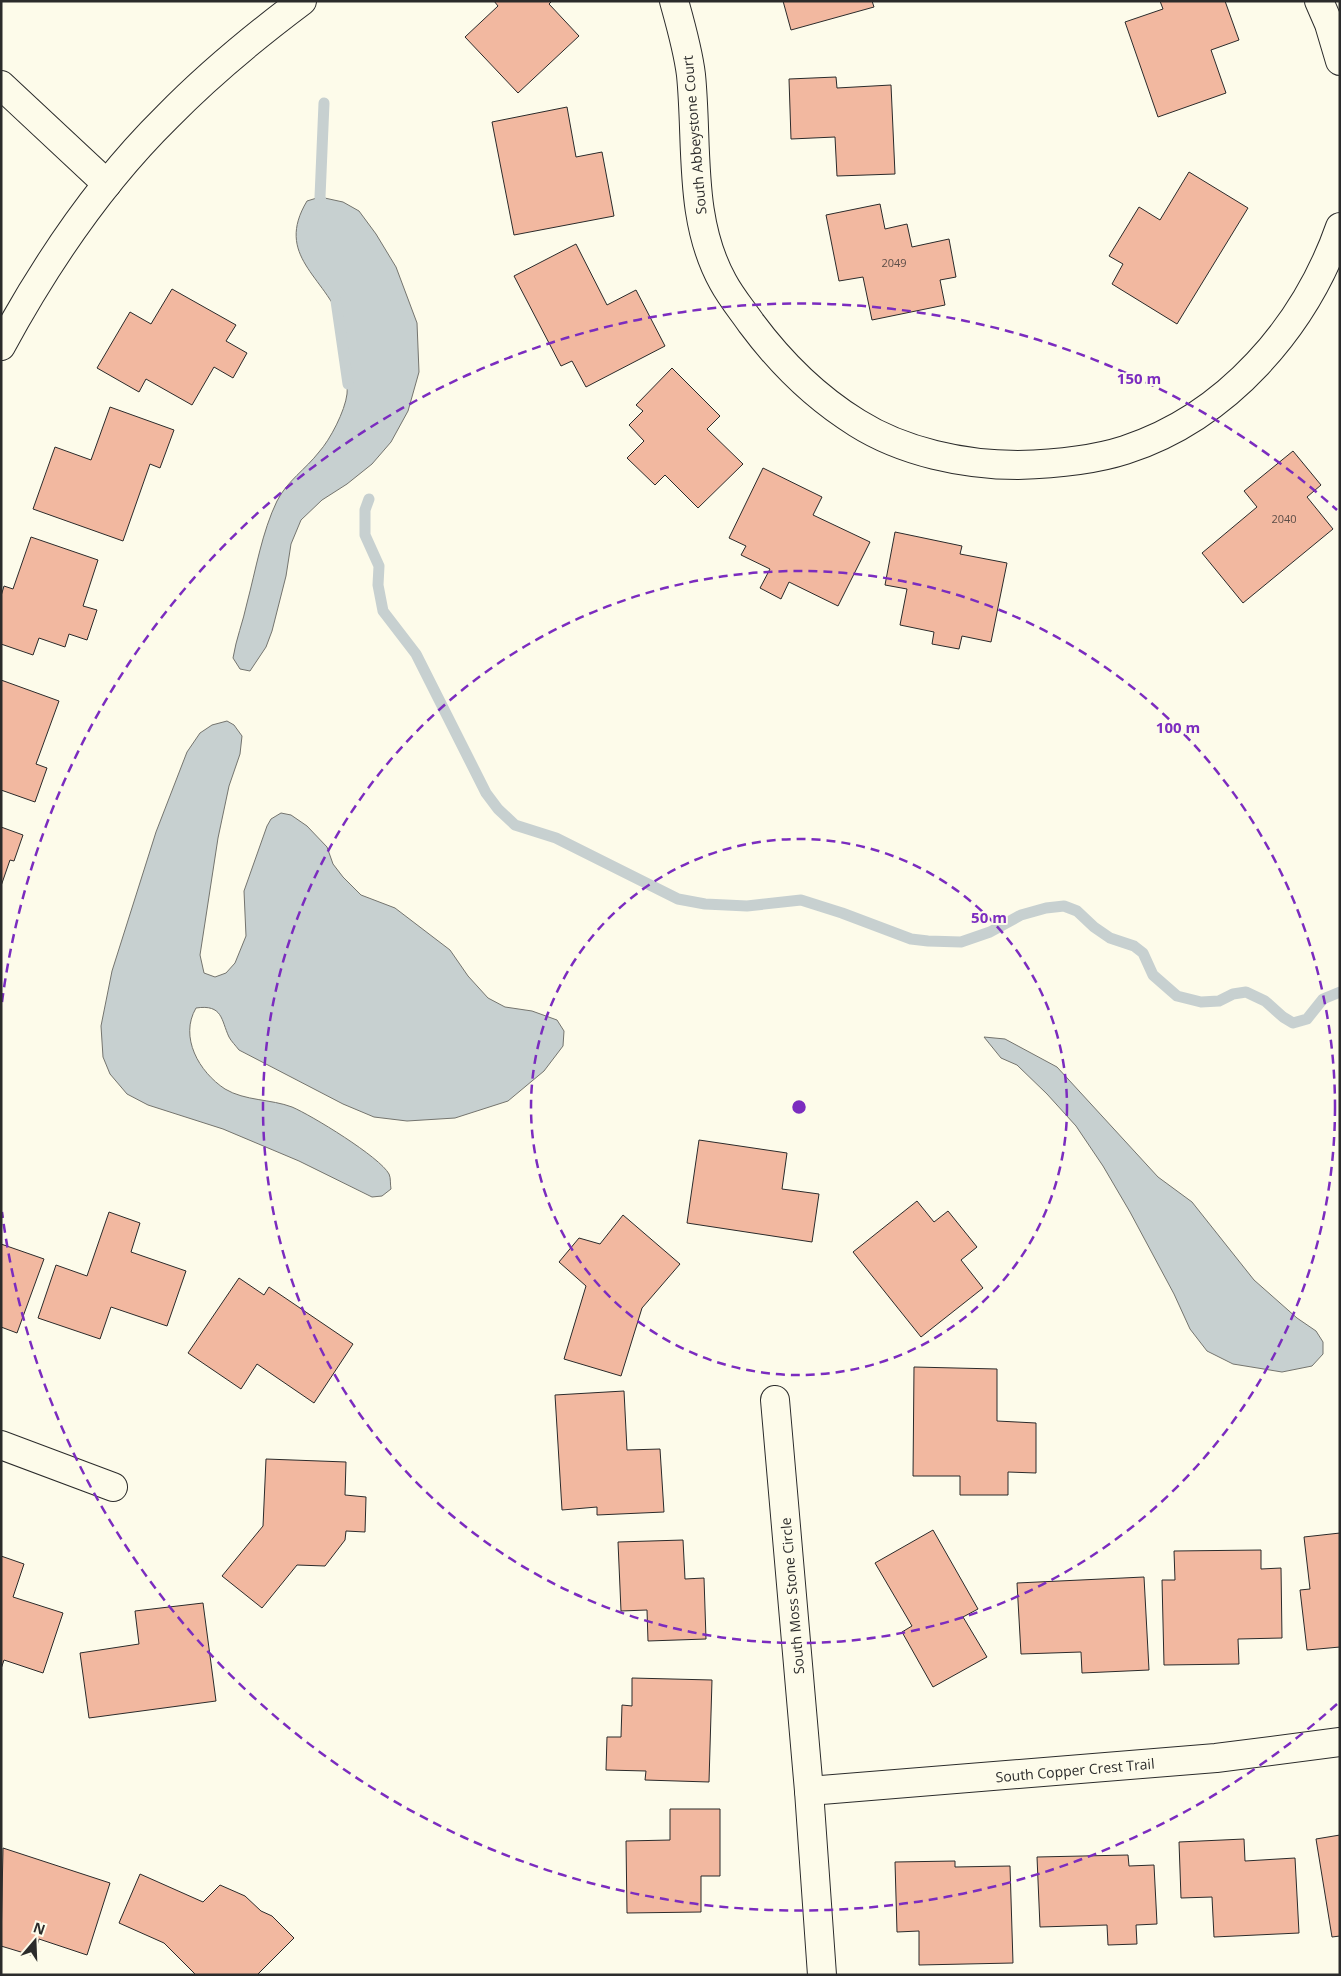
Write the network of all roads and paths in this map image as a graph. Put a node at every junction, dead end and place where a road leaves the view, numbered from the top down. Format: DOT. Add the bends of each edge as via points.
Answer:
graph roads {
  1 [pos="302,1"];
  2 [pos="674,1"];
  3 [pos="1320,1"];
  4 [pos="1340,61"];
  5 [pos="1,85"];
  6 [pos="107,184"];
  7 [pos="1340,227"];
  8 [pos="1,346"];
  9 [pos="775,1400"];
  10 [pos="1,1445"];
  11 [pos="113,1487"];
  12 [pos="1340,1742"];
  13 [pos="809,1791"];
  14 [pos="822,1975"];
  1 -- 6 [label="street" via="213,72 166,117"];
  2 -- 7 [label="street, South Abbeystone Court" via="691,75 701,219 711,257 724,284 790,370 858,424 899,444 991,465 1037,464 1083,460 1124,450 1161,435 1224,395 1264,357 1315,285"];
  3 -- 4 [label="street"];
  5 -- 6 [label="street"];
  6 -- 8 [label="street" via="46,270"];
  9 -- 13 [label="street, South Moss Stone Circle"];
  10 -- 11 [label="street"];
  12 -- 13 [label="street, South Copper Crest Trail" via="1216,1758"];
  13 -- 14 [label="street, South Moss Stone Circle"];
}
